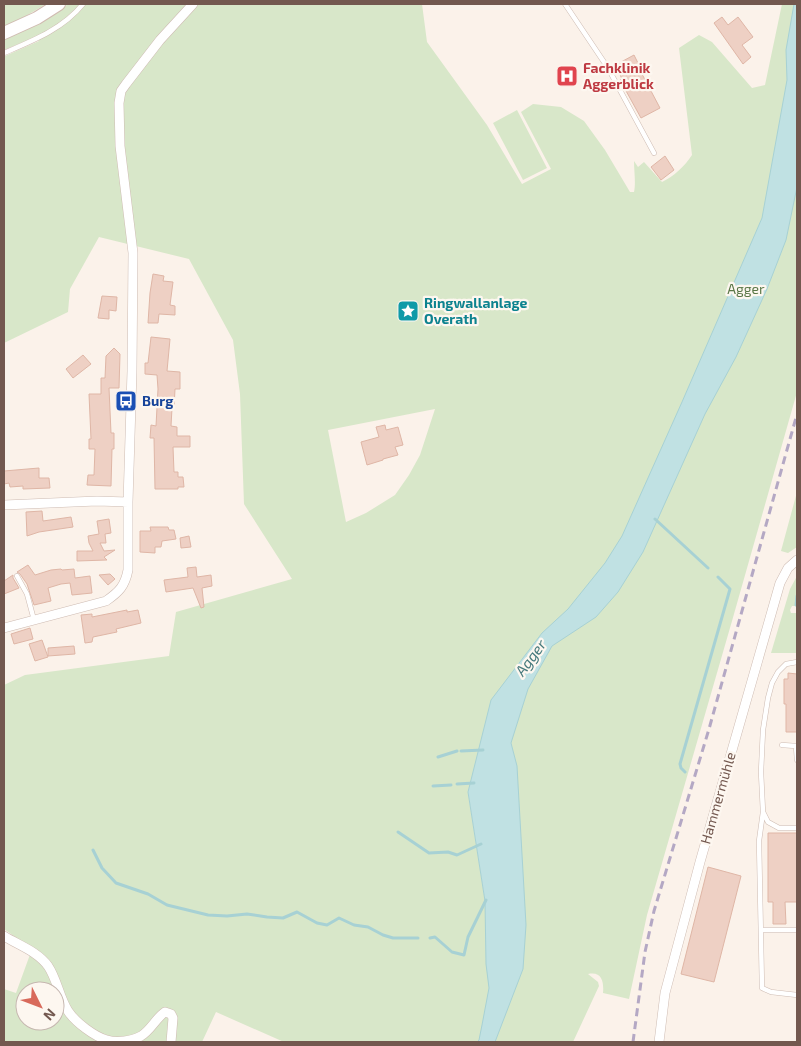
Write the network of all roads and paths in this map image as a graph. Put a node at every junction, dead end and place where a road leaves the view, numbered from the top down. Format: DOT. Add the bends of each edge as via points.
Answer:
graph roads {
  1 [pos="59,4"];
  2 [pos="83,4"];
  3 [pos="192,4"];
  4 [pos="565,4"];
  5 [pos="4,33"];
  6 [pos="4,53"];
  7 [pos="654,153"];
  8 [pos="128,502"];
  9 [pos="4,505"];
  10 [pos="797,560"];
  11 [pos="17,576"];
  12 [pos="34,620"];
  13 [pos="4,628"];
  14 [pos="797,662"];
  15 [pos="782,745"];
  16 [pos="797,760"];
  17 [pos="763,812"];
  18 [pos="797,828"];
  19 [pos="761,930"];
  20 [pos="797,930"];
  21 [pos="4,936"];
  22 [pos="797,994"];
  23 [pos="171,1042"];
  24 [pos="659,1042"];
  1 -- 5 [label="main road"];
  2 -- 6 [label="lane" via="52,31"];
  3 -- 8 [label="street" via="135,72 122,91 119,103 120,146 133,254"];
  4 -- 7 [label="lane" via="608,68"];
  8 -- 9 [label="street"];
  8 -- 12 [label="street" via="128,570 123,586 106,600"];
  10 -- 24 [label="street, Hammermühle" via="780,583 700,862 665,993"];
  11 -- 12 [label="lane" via="27,594"];
  12 -- 13 [label="street"];
  14 -- 17 [label="lane" via="786,664 778,672 768,698 761,772"];
  15 -- 16 [label="lane" via="796,746"];
  17 -- 18 [label="lane" via="768,822 779,828"];
  17 -- 19 [label="lane" via="759,841"];
  19 -- 20 [label="lane"];
  19 -- 22 [label="lane" via="762,988 770,992"];
  21 -- 23 [label="street" via="39,956 47,965 67,1010 87,1030 107,1040 132,1040 145,1033 165,1012 173,1018"];
}
